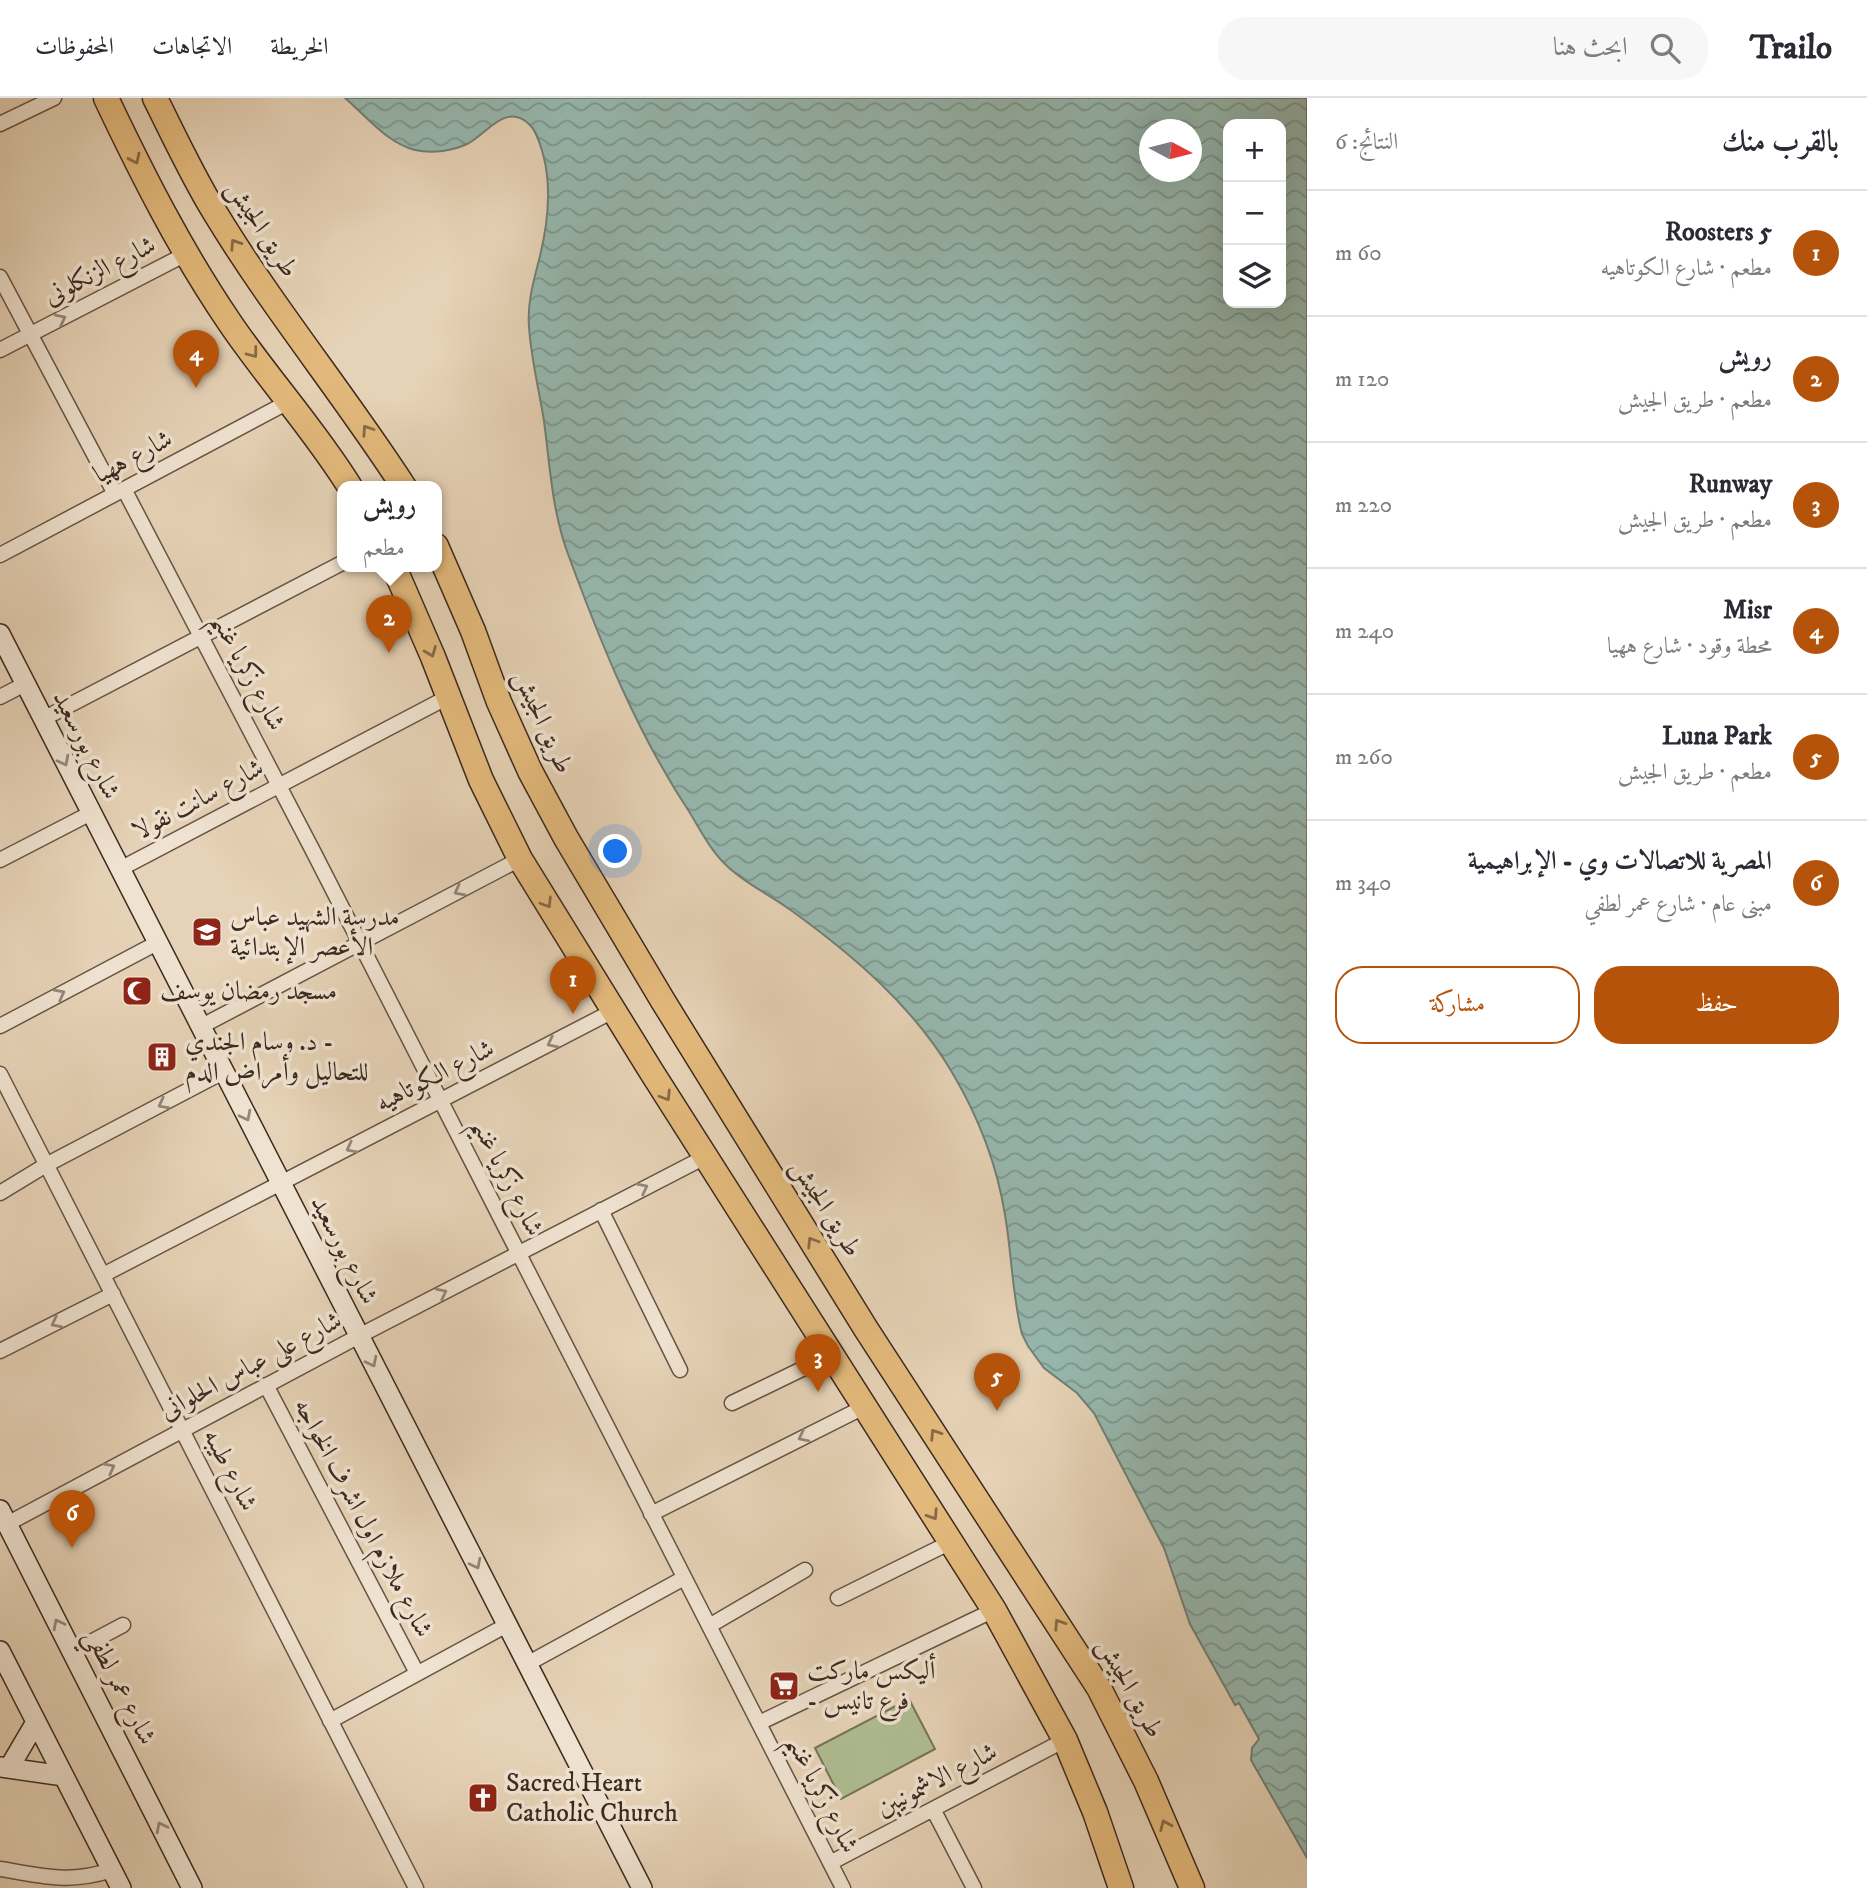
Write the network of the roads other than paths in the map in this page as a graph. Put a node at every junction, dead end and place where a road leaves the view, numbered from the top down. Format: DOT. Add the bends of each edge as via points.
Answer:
graph roads {
  1 [pos="54,98"];
  2 [pos="106,98"];
  3 [pos="155,98"];
  4 [pos="0,124"];
  5 [pos="186,254"];
  6 [pos="0,277"];
  7 [pos="31,334"];
  8 [pos="0,350"];
  9 [pos="290,401"];
  10 [pos="346,481"];
  11 [pos="400,481"];
  12 [pos="120,491"];
  13 [pos="0,555"];
  14 [pos="442,560"];
  15 [pos="337,566"];
  16 [pos="396,572"];
  17 [pos="0,634"];
  18 [pos="201,636"];
  19 [pos="25,684"];
  20 [pos="0,697"];
  21 [pos="448,697"];
  22 [pos="43,719"];
  23 [pos="279,786"];
  24 [pos="91,813"];
  25 [pos="520,859"];
  26 [pos="0,860"];
  27 [pos="120,869"];
  28 [pos="158,943"];
  29 [pos="360,944"];
  30 [pos="613,1012"];
  31 [pos="0,1026"];
  32 [pos="201,1027"];
  33 [pos="223,1072"];
  34 [pos="0,1074"];
  35 [pos="441,1101"];
  36 [pos="705,1157"];
  37 [pos="46,1165"];
  38 [pos="281,1184"];
  39 [pos="0,1193"];
  40 [pos="601,1210"];
  41 [pos="518,1253"];
  42 [pos="103,1276"];
  43 [pos="113,1294"];
  44 [pos="359,1336"];
  45 [pos="0,1352"];
  46 [pos="831,1355"];
  47 [pos="680,1370"];
  48 [pos="266,1385"];
  49 [pos="732,1403"];
  50 [pos="864,1407"];
  51 [pos="182,1430"];
  52 [pos="651,1514"];
  53 [pos="4,1517"];
  54 [pos="951,1542"];
  55 [pos="805,1570"];
  56 [pos="684,1578"];
  57 [pos="838,1598"];
  58 [pos="994,1610"];
  59 [pos="123,1625"];
  60 [pos="507,1625"];
  61 [pos="709,1626"];
  62 [pos="0,1651"];
  63 [pos="72,1651"];
  64 [pos="527,1664"];
  65 [pos="417,1673"];
  66 [pos="330,1721"];
  67 [pos="36,1722"];
  68 [pos="758,1723"];
  69 [pos="1065,1740"];
  70 [pos="5,1767"];
  71 [pos="64,1776"];
  72 [pos="933,1809"];
  73 [pos="830,1863"];
  74 [pos="0,1869"];
  75 [pos="117,1879"];
  76 [pos="192,1888"];
  77 [pos="416,1888"];
  78 [pos="642,1888"];
  79 [pos="843,1888"];
  80 [pos="974,1888"];
  81 [pos="1121,1888"];
  82 [pos="1192,1888"];
  1 -- 4 [label="street"];
  2 -- 5 [label="highway, one-way"];
  11 -- 3 [label="highway, طريق الجيش, one-way" via="231,239 188,167"];
  7 -- 5 [label="street, شارع الزنكلونى, one-way"];
  5 -- 9 [label="highway, one-way" via="231,324"];
  6 -- 7 [label="street, شارع زكريا غنيم"];
  7 -- 8 [label="street, شارع الزنكلونى"];
  7 -- 12 [label="street, شارع زكريا غنيم"];
  9 -- 10 [label="highway"];
  9 -- 12 [label="street, شارع ههيا"];
  12 -- 13 [label="street, شارع ههيا"];
  12 -- 18 [label="street, شارع زكريا غنيم"];
  82 -- 14 [label="highway, طريق الجيش, one-way" via="1099,1688 866,1329 566,838 530,771"];
  15 -- 18 [label="street"];
  16 -- 21 [label="highway, one-way"];
  17 -- 19 [label="main road, شارع بورسعيد"];
  18 -- 22 [label="street"];
  18 -- 23 [label="street, شارع زكريا غنيم"];
  19 -- 20 [label="street"];
  19 -- 22 [label="main road, شارع بورسعيد"];
  21 -- 23 [label="street, شارع سانت نقولا"];
  21 -- 25 [label="highway" via="481,780"];
  22 -- 24 [label="main road, شارع بورسعيد, one-way"];
  23 -- 27 [label="street, شارع سانت نقولا"];
  23 -- 29 [label="street, شارع زكريا غنيم"];
  24 -- 26 [label="street"];
  24 -- 27 [label="main road, شارع بورسعيد"];
  25 -- 29 [label="street, one-way"];
  25 -- 30 [label="highway, one-way"];
  27 -- 28 [label="main road, شارع بورسعيد"];
  31 -- 28 [label="street, one-way"];
  28 -- 32 [label="main road, شارع بورسعيد"];
  29 -- 32 [label="street"];
  29 -- 35 [label="street, شارع زكريا غنيم"];
  30 -- 35 [label="street, شارع الكوتاهيه, one-way"];
  30 -- 36 [label="highway, one-way"];
  32 -- 33 [label="main road, شارع بورسعيد"];
  33 -- 37 [label="street, one-way"];
  33 -- 38 [label="main road, شارع بورسعيد, one-way"];
  34 -- 37 [label="street, شارع طيبه"];
  35 -- 38 [label="street, شارع الكوتاهيه, one-way"];
  35 -- 41 [label="street, شارع زكريا غنيم"];
  40 -- 36 [label="street, شارع على عباس الحلوانى, one-way"];
  36 -- 46 [label="highway"];
  37 -- 39 [label="street"];
  37 -- 42 [label="street, شارع طيبه"];
  38 -- 42 [label="street, شارع الكوتاهيه"];
  38 -- 44 [label="main road, شارع بورسعيد"];
  40 -- 41 [label="street, شارع على عباس الحلوانى"];
  40 -- 47 [label="street"];
  44 -- 41 [label="street, شارع على عباس الحلوانى, one-way"];
  41 -- 52 [label="street, شارع زكريا غنيم"];
  42 -- 43 [label="street, شارع طيبه"];
  43 -- 45 [label="street, one-way"];
  43 -- 51 [label="street, شارع طيبه"];
  44 -- 48 [label="street, شارع على عباس الحلوانى"];
  44 -- 60 [label="main road, شارع بورسعيد, one-way"];
  46 -- 49 [label="street"];
  46 -- 50 [label="highway"];
  48 -- 51 [label="street, شارع على عباس الحلوانى"];
  48 -- 65 [label="street, شارع ملازم اول اشرف الخواجه"];
  50 -- 52 [label="street, one-way"];
  50 -- 54 [label="highway, one-way"];
  53 -- 51 [label="street, شارع على عباس الحلوانى, one-way"];
  51 -- 66 [label="street, شارع طيبه"];
  52 -- 56 [label="street, شارع زكريا غنيم"];
  63 -- 53 [label="main road, شارع عمر لطفي, one-way"];
  54 -- 57 [label="street"];
  54 -- 58 [label="highway"];
  55 -- 61 [label="street"];
  56 -- 61 [label="street, شارع زكريا غنيم"];
  56 -- 64 [label="street"];
  58 -- 68 [label="street"];
  58 -- 69 [label="highway"];
  59 -- 63 [label="street"];
  60 -- 64 [label="main road, شارع بورسعيد"];
  60 -- 65 [label="street"];
  61 -- 68 [label="street, شارع زكريا غنيم"];
  62 -- 67 [label="main road"];
  76 -- 63 [label="main road, شارع عمر لطفي, one-way"];
  64 -- 78 [label="main road, شارع بورسعيد"];
  65 -- 66 [label="street"];
  66 -- 77 [label="street, شارع طيبه"];
  67 -- 70 [label="main road"];
  67 -- 71 [label="main road"];
  68 -- 73 [label="street, شارع زكريا غنيم"];
  69 -- 72 [label="street, شارع الاشمونيين"];
  69 -- 81 [label="highway"];
  70 -- 71 [label="main road"];
  71 -- 75 [label="main road"];
  72 -- 73 [label="street, شارع الاشمونيين"];
  72 -- 80 [label="street"];
  73 -- 79 [label="street, شارع زكريا غنيم"];
  74 -- 75 [label="street" via="74,1879"];
}
